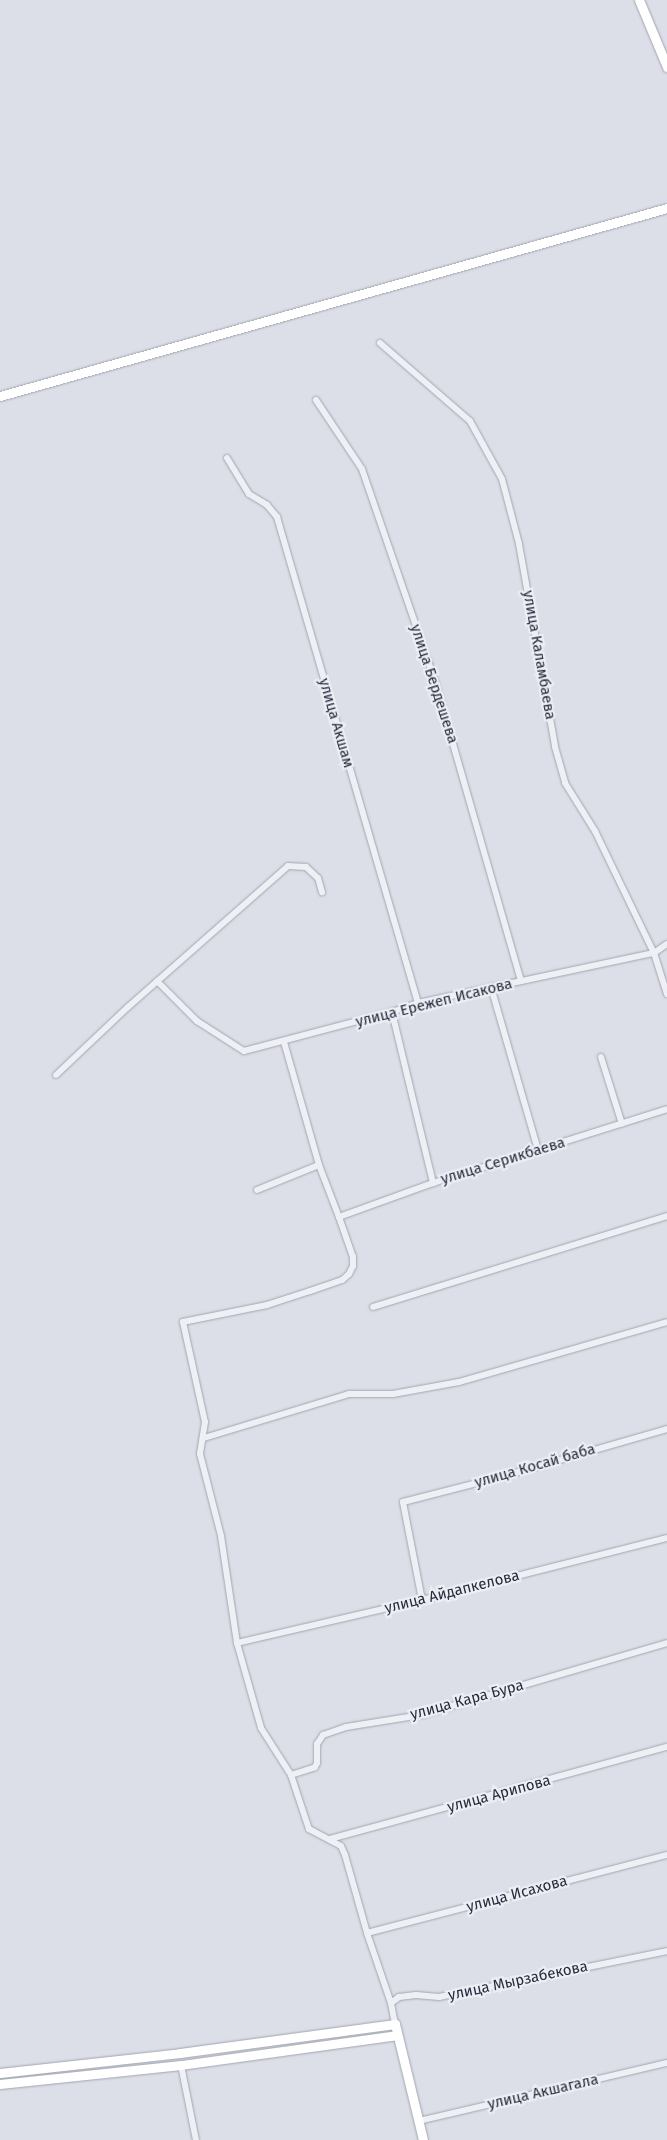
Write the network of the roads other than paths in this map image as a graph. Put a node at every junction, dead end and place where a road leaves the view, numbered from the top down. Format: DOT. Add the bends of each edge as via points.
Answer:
graph roads {
  1 [pos="638,0"];
  2 [pos="667,67"];
  3 [pos="667,201"];
  4 [pos="662,210"];
  5 [pos="380,343"];
  6 [pos="0,396"];
  7 [pos="316,400"];
  8 [pos="228,458"];
  9 [pos="322,892"];
  10 [pos="667,944"];
  11 [pos="654,952"];
  12 [pos="158,981"];
  13 [pos="521,981"];
  14 [pos="492,987"];
  15 [pos="667,994"];
  16 [pos="418,1003"];
  17 [pos="392,1012"];
  18 [pos="284,1042"];
  19 [pos="602,1057"];
  20 [pos="56,1075"];
  21 [pos="667,1109"];
  22 [pos="622,1124"];
  23 [pos="538,1150"];
  24 [pos="319,1165"];
  25 [pos="433,1183"];
  26 [pos="256,1190"];
  27 [pos="667,1216"];
  28 [pos="340,1217"];
  29 [pos="373,1307"];
  30 [pos="667,1322"];
  31 [pos="667,1429"];
  32 [pos="204,1438"];
  33 [pos="667,1538"];
  34 [pos="422,1600"];
  35 [pos="237,1643"];
  36 [pos="667,1643"];
  37 [pos="667,1747"];
  38 [pos="291,1775"];
  39 [pos="330,1839"];
  40 [pos="667,1855"];
  41 [pos="367,1933"];
  42 [pos="667,1951"];
  43 [pos="391,2003"];
  44 [pos="395,2024"];
  45 [pos="397,2035"];
  46 [pos="667,2063"];
  47 [pos="181,2065"];
  48 [pos="0,2073"];
  49 [pos="0,2084"];
  50 [pos="419,2120"];
  51 [pos="196,2140"];
  52 [pos="423,2140"];
  1 -- 2 [label="main road"];
  3 -- 4 [label="main road"];
  4 -- 6 [label="main road"];
  5 -- 11 [label="street, улица Каламбаева" via="470,421 502,479 519,544 555,747 565,782 595,831"];
  7 -- 13 [label="street, улица Бердешева" via="362,468 435,681"];
  8 -- 16 [label="street, улица Акшам" via="249,494 266,505 276,518"];
  9 -- 12 [label="street" via="318,878 306,867 288,866"];
  10 -- 11 [label="street, улица Ережеп Исакова"];
  11 -- 13 [label="street, улица Ережеп Исакова"];
  11 -- 15 [label="street, улица Каламбаева"];
  12 -- 18 [label="street, улица Ережеп Исакова" via="197,1021 244,1051"];
  12 -- 20 [label="street"];
  13 -- 14 [label="street, улица Ережеп Исакова"];
  14 -- 16 [label="street, улица Ережеп Исакова"];
  14 -- 23 [label="street"];
  16 -- 17 [label="street, улица Ережеп Исакова"];
  17 -- 18 [label="street, улица Ережеп Исакова"];
  17 -- 25 [label="street"];
  18 -- 24 [label="street"];
  19 -- 22 [label="street"];
  21 -- 22 [label="street, улица Серикбаева"];
  22 -- 23 [label="street, улица Серикбаева"];
  23 -- 25 [label="street, улица Серикбаева"];
  24 -- 26 [label="street"];
  24 -- 28 [label="street"];
  25 -- 28 [label="street, улица Серикбаева"];
  27 -- 29 [label="street"];
  28 -- 32 [label="street" via="353,1257 350,1274 342,1280 267,1305 183,1322 205,1422"];
  30 -- 32 [label="street" via="459,1382 393,1394 349,1394"];
  31 -- 34 [label="street, улица Косай баба" via="403,1502"];
  32 -- 35 [label="street" via="200,1454 221,1536"];
  33 -- 34 [label="street, улица Айдапкелова"];
  34 -- 35 [label="street, улица Айдапкелова"];
  35 -- 38 [label="street" via="261,1728"];
  36 -- 38 [label="street, улица Кара Бура" via="421,1715 346,1727 323,1735 317,1744 318,1763 315,1767"];
  37 -- 39 [label="street, улица Арипова"];
  38 -- 39 [label="street" via="309,1829"];
  39 -- 41 [label="street" via="346,1855"];
  40 -- 41 [label="street, улица Исахова"];
  41 -- 43 [label="street"];
  42 -- 43 [label="street, улица Мырзабекова" via="439,1998 399,1997"];
  43 -- 44 [label="street"];
  44 -- 45 [label="main road"];
  44 -- 48 [label="main road" via="199,2051"];
  45 -- 47 [label="main road"];
  45 -- 50 [label="main road"];
  46 -- 50 [label="street, улица Акшагала"];
  47 -- 49 [label="main road"];
  47 -- 51 [label="street"];
  50 -- 52 [label="main road"];
}
